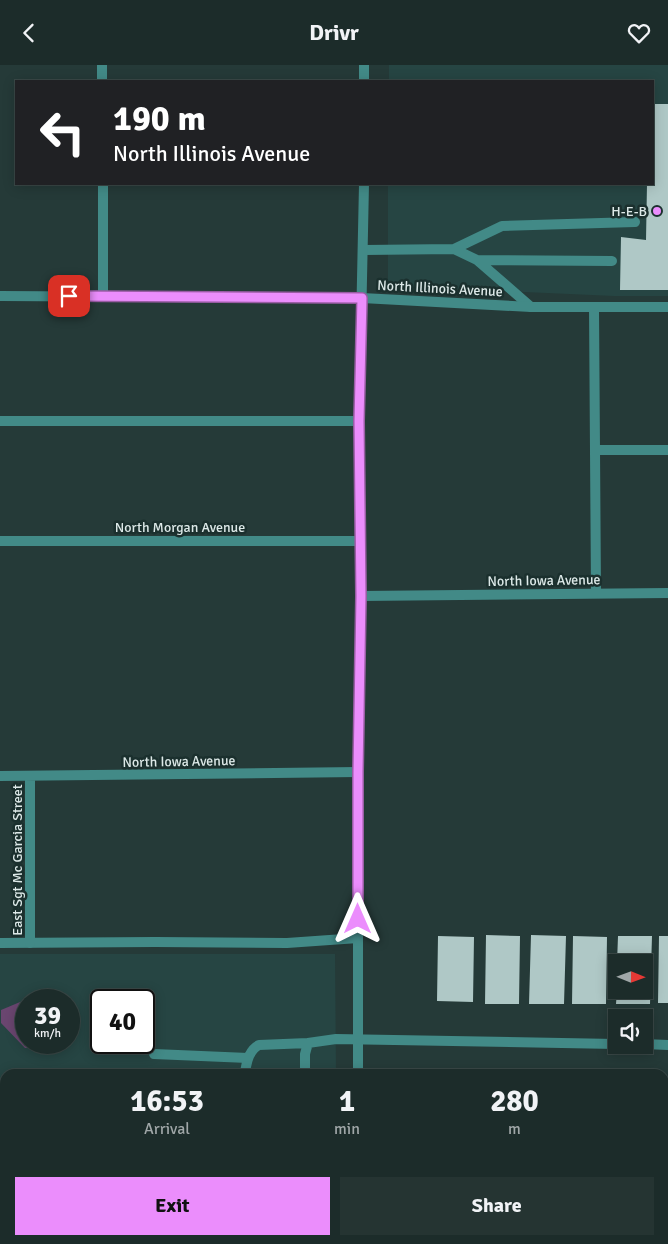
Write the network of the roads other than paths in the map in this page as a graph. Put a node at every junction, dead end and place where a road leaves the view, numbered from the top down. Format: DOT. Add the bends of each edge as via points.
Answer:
graph roads {
  1 [pos="102,65"];
  2 [pos="364,65"];
  3 [pos="102,80"];
  4 [pos="364,80"];
  5 [pos="103,185"];
  6 [pos="364,185"];
  7 [pos="635,223"];
  8 [pos="454,249"];
  9 [pos="364,250"];
  10 [pos="477,260"];
  11 [pos="612,261"];
  12 [pos="0,296"];
  13 [pos="103,296"];
  14 [pos="362,298"];
  15 [pos="531,307"];
  16 [pos="594,307"];
  17 [pos="668,307"];
  18 [pos="0,421"];
  19 [pos="359,421"];
  20 [pos="595,450"];
  21 [pos="668,450"];
  22 [pos="0,541"];
  23 [pos="360,541"];
  24 [pos="596,593"];
  25 [pos="668,593"];
  26 [pos="361,596"];
  27 [pos="358,772"];
  28 [pos="0,776"];
  29 [pos="30,777"];
  30 [pos="358,938"];
  31 [pos="0,943"];
  32 [pos="30,943"];
  33 [pos="358,1041"];
  34 [pos="308,1043"];
  35 [pos="608,1044"];
  36 [pos="653,1044"];
  37 [pos="668,1045"];
  38 [pos="154,1054"];
  39 [pos="248,1058"];
  40 [pos="246,1069"];
  41 [pos="305,1069"];
  42 [pos="358,1069"];
  1 -- 3 [label="street"];
  2 -- 4 [label="street"];
  5 -- 13 [label="street"];
  6 -- 9 [label="street"];
  7 -- 8 [label="street" via="502,226"];
  8 -- 9 [label="street"];
  8 -- 10 [label="street"];
  9 -- 14 [label="street"];
  10 -- 11 [label="street"];
  10 -- 15 [label="street"];
  12 -- 13 [label="street, North Illinois Avenue"];
  13 -- 14 [label="street, North Illinois Avenue"];
  14 -- 15 [label="street, North Illinois Avenue"];
  14 -- 19 [label="street"];
  15 -- 16 [label="street, North Illinois Avenue"];
  16 -- 17 [label="street, North Illinois Avenue"];
  16 -- 20 [label="street"];
  18 -- 19 [label="street"];
  19 -- 23 [label="street"];
  20 -- 21 [label="street"];
  20 -- 24 [label="street"];
  22 -- 23 [label="street, North Morgan Avenue"];
  23 -- 26 [label="street"];
  24 -- 25 [label="street, North Iowa Avenue"];
  24 -- 26 [label="street, North Iowa Avenue"];
  26 -- 27 [label="street"];
  27 -- 29 [label="street, North Iowa Avenue"];
  27 -- 30 [label="street"];
  28 -- 29 [label="street, North Iowa Avenue"];
  29 -- 32 [label="street, East Sgt Mc Garcia Street"];
  30 -- 32 [label="street" via="287,943"];
  30 -- 33 [label="street"];
  31 -- 32 [label="street"];
  33 -- 34 [label="street" via="336,1039"];
  33 -- 35 [label="street"];
  33 -- 42 [label="street"];
  34 -- 39 [label="street" via="259,1045 254,1047"];
  34 -- 41 [label="street"];
  36 -- 37 [label="street"];
  38 -- 39 [label="street"];
  39 -- 40 [label="street"];
}
